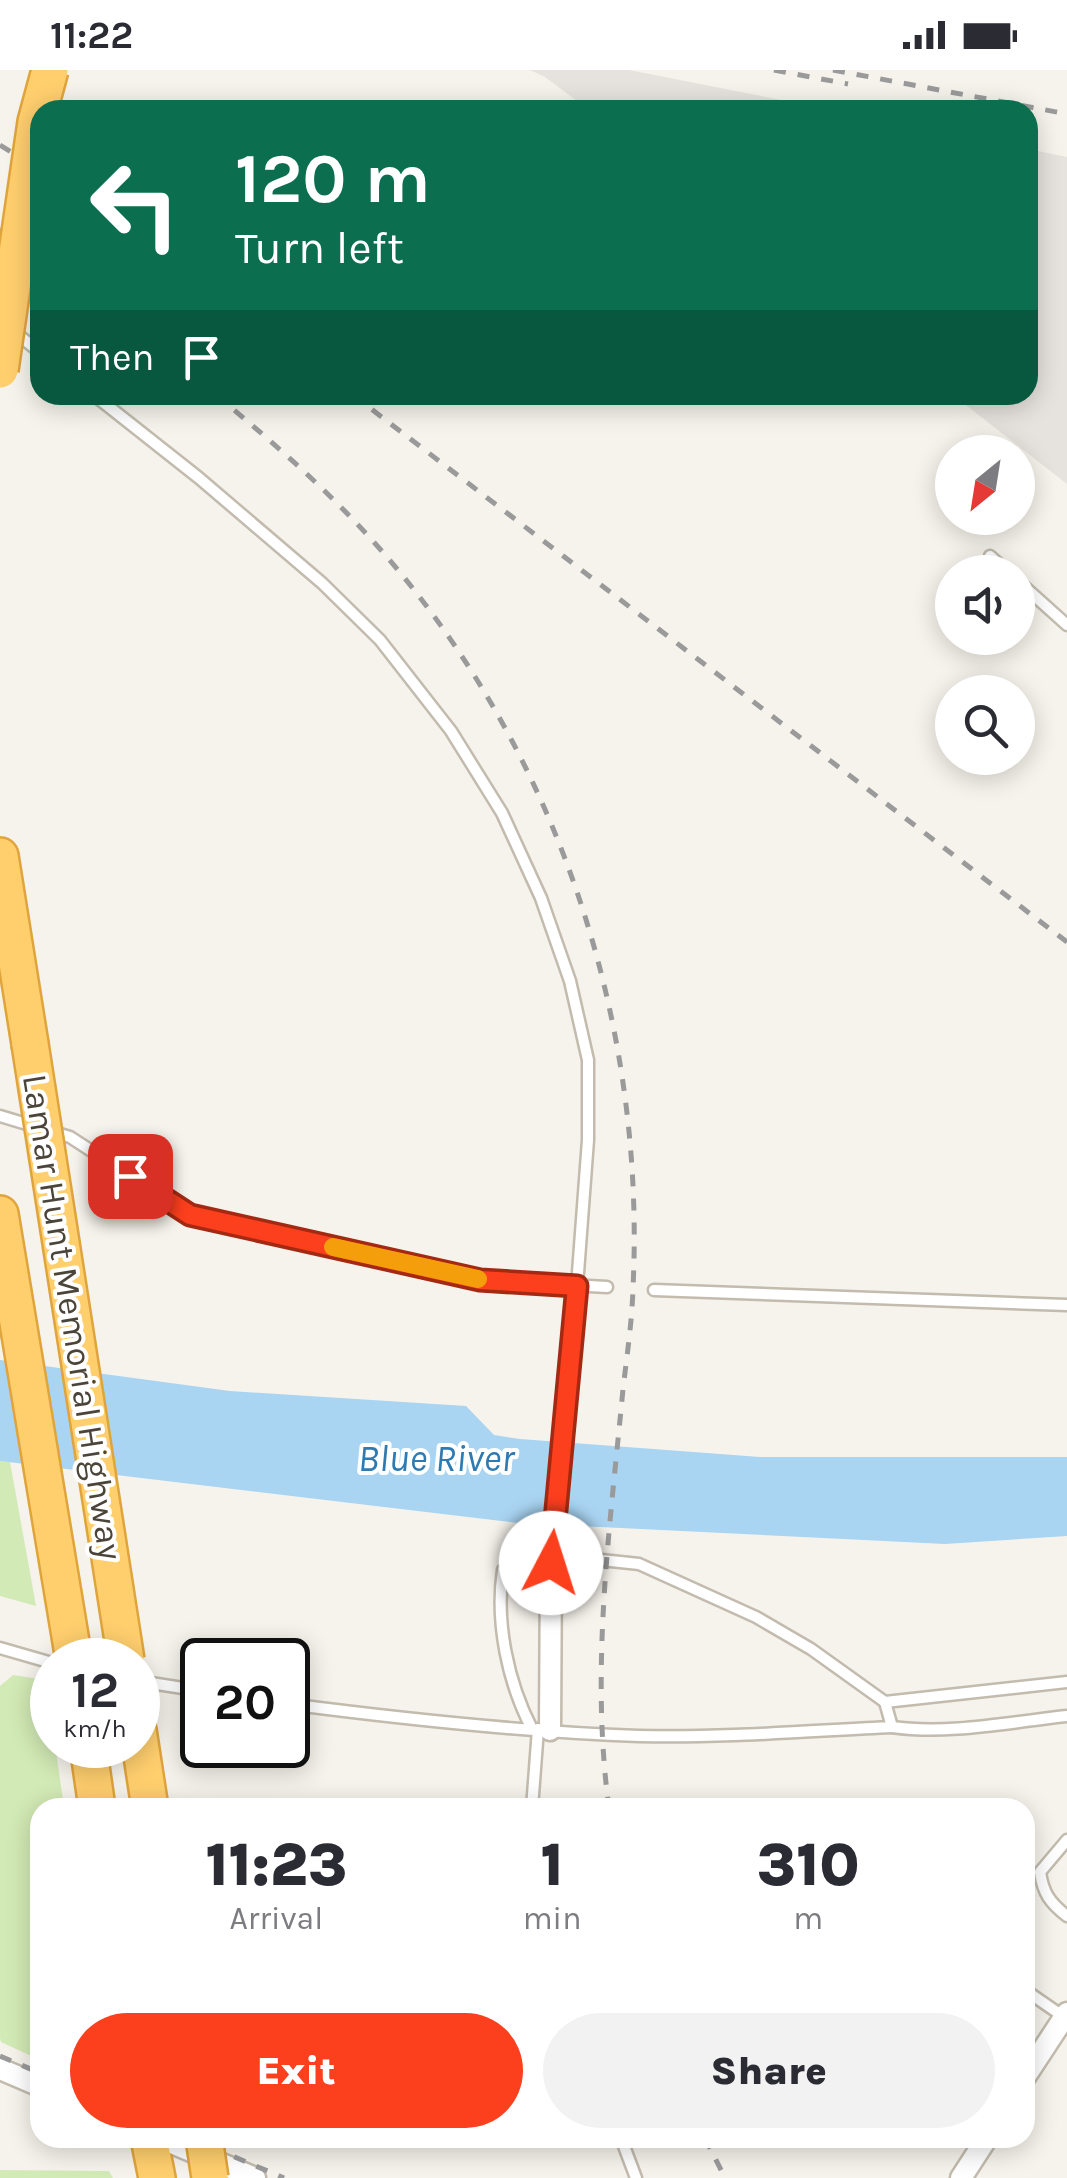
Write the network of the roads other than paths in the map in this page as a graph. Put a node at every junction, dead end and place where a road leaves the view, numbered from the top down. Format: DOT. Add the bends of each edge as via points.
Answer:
graph roads {
  1 [pos="50,70"];
  2 [pos="42,100"];
  3 [pos="30,163"];
  4 [pos="0,321"];
  5 [pos="30,344"];
  6 [pos="0,370"];
  7 [pos="107,405"];
  8 [pos="1035,596"];
  9 [pos="1067,625"];
  10 [pos="0,856"];
  11 [pos="0,1116"];
  12 [pos="0,1214"];
  13 [pos="577,1286"];
  14 [pos="607,1288"];
  15 [pos="654,1290"];
  16 [pos="1067,1305"];
  17 [pos="551,1563"];
  18 [pos="70,1638"];
  19 [pos="123,1638"];
  20 [pos="0,1648"];
  21 [pos="30,1657"];
  22 [pos="1067,1682"];
  23 [pos="885,1702"];
  24 [pos="310,1707"];
  25 [pos="1067,1716"];
  26 [pos="892,1728"];
  27 [pos="540,1729"];
  28 [pos="91,1768"];
  29 [pos="143,1768"];
  30 [pos="96,1798"];
  31 [pos="148,1798"];
  32 [pos="533,1798"];
  33 [pos="1067,1840"];
  34 [pos="1067,1916"];
  35 [pos="1035,1996"];
  36 [pos="1066,2015"];
  37 [pos="1035,2063"];
  38 [pos="0,2069"];
  39 [pos="30,2082"];
  40 [pos="152,2148"];
  41 [pos="184,2148"];
  42 [pos="206,2148"];
  43 [pos="624,2148"];
  44 [pos="980,2148"];
  45 [pos="157,2178"];
  46 [pos="210,2178"];
  47 [pos="255,2178"];
  48 [pos="636,2178"];
  49 [pos="961,2178"];
  1 -- 2 [label="highway, bridge"];
  3 -- 6 [label="highway, bridge"];
  4 -- 5 [label="lane"];
  7 -- 13 [label="lane" via="322,583 380,640 451,732 502,814 541,898 588,1060"];
  8 -- 9 [label="lane"];
  10 -- 19 [label="highway, Lamar Hunt Memorial Highway, bridge"];
  11 -- 13 [label="lane" via="70,1137 190,1215 480,1280"];
  12 -- 18 [label="highway, Lamar Hunt Memorial Highway"];
  13 -- 14 [label="lane"];
  13 -- 17 [label="lane, bridge"];
  15 -- 16 [label="lane"];
  17 -- 27 [label="street"];
  20 -- 21 [label="lane"];
  22 -- 23 [label="lane"];
  23 -- 26 [label="lane"];
  23 -- 27 [label="lane" via="756,1618 639,1564 526,1552 502,1570 498,1598 520,1707"];
  24 -- 27 [label="lane"];
  25 -- 26 [label="lane"];
  26 -- 27 [label="lane" via="640,1736"];
  27 -- 32 [label="lane"];
  28 -- 30 [label="highway"];
  29 -- 31 [label="highway"];
  33 -- 34 [label="lane" via="1040,1872 1042,1892"];
  35 -- 36 [label="lane"];
  36 -- 37 [label="street"];
  38 -- 39 [label="street"];
  40 -- 45 [label="highway"];
  41 -- 47 [label="street"];
  42 -- 46 [label="highway, bridge"];
  43 -- 48 [label="lane"];
  44 -- 49 [label="street"];
}
